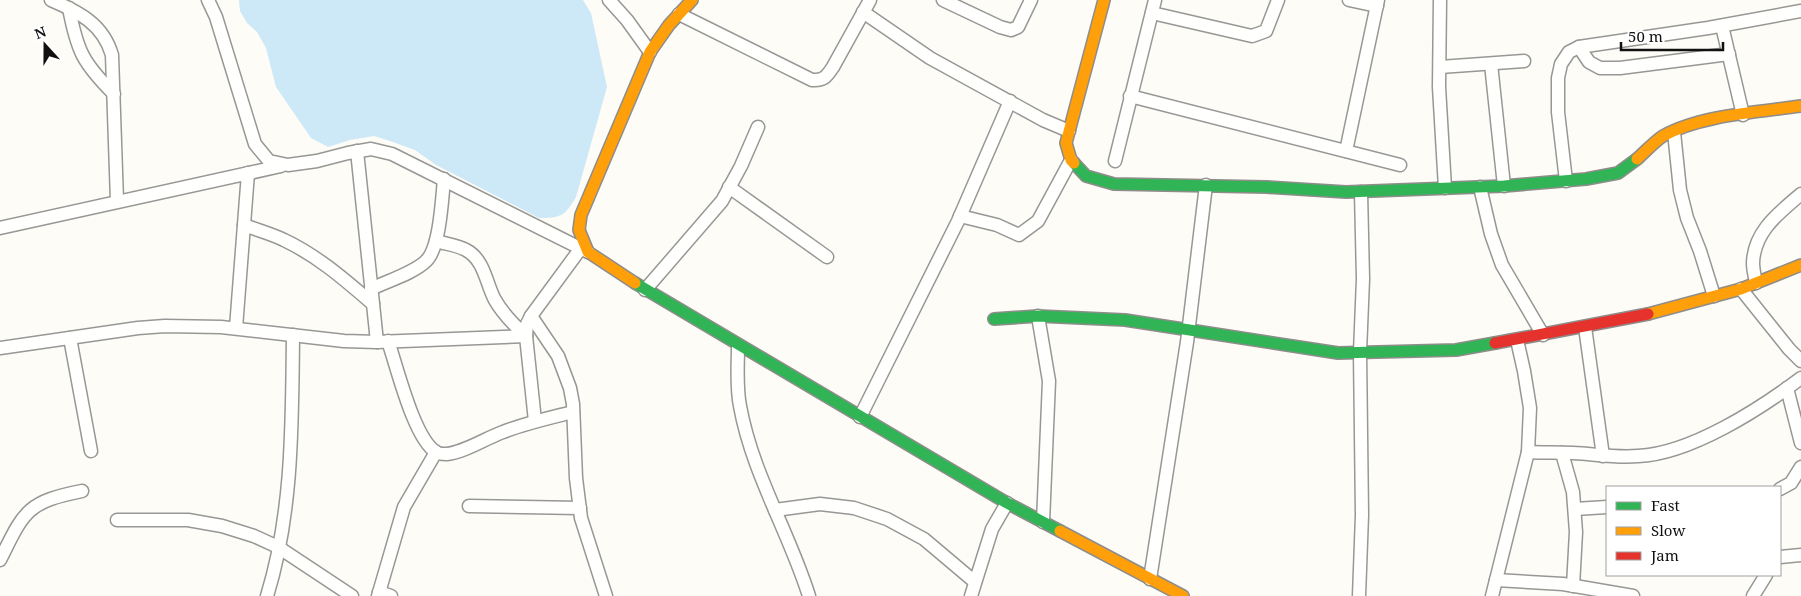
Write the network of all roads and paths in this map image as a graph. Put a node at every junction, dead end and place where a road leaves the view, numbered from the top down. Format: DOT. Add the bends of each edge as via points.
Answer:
graph roads {
  1 [pos="51,0"];
  2 [pos="208,0"];
  3 [pos="609,0"];
  4 [pos="692,0"];
  5 [pos="870,0"];
  6 [pos="943,0"];
  7 [pos="1031,0"];
  8 [pos="1104,0"];
  9 [pos="1156,0"];
  10 [pos="1278,0"];
  11 [pos="1350,0"];
  12 [pos="1440,0"];
  13 [pos="1378,3"];
  14 [pos="69,8"];
  15 [pos="1801,11"];
  16 [pos="863,12"];
  17 [pos="1152,13"];
  18 [pos="679,14"];
  19 [pos="1722,26"];
  20 [pos="1579,47"];
  21 [pos="650,52"];
  22 [pos="1729,54"];
  23 [pos="1524,61"];
  24 [pos="1491,64"];
  25 [pos="1440,67"];
  26 [pos="114,94"];
  27 [pos="1130,96"];
  28 [pos="1010,102"];
  29 [pos="1801,106"];
  30 [pos="1743,115"];
  31 [pos="758,127"];
  32 [pos="1070,131"];
  33 [pos="1674,132"];
  34 [pos="1346,151"];
  35 [pos="357,152"];
  36 [pos="1071,160"];
  37 [pos="1115,160"];
  38 [pos="288,164"];
  39 [pos="1400,164"];
  40 [pos="248,173"];
  41 [pos="444,179"];
  42 [pos="1566,181"];
  43 [pos="1206,185"];
  44 [pos="1504,186"];
  45 [pos="729,187"];
  46 [pos="1480,187"];
  47 [pos="1445,188"];
  48 [pos="1361,192"];
  49 [pos="1801,194"];
  50 [pos="117,201"];
  51 [pos="960,216"];
  52 [pos="244,225"];
  53 [pos="0,228"];
  54 [pos="436,241"];
  55 [pos="584,250"];
  56 [pos="827,257"];
  57 [pos="1801,265"];
  58 [pos="1756,283"];
  59 [pos="371,289"];
  60 [pos="1741,289"];
  61 [pos="645,290"];
  62 [pos="1714,296"];
  63 [pos="373,304"];
  64 [pos="531,316"];
  65 [pos="1038,316"];
  66 [pos="994,319"];
  67 [pos="1585,327"];
  68 [pos="236,328"];
  69 [pos="1188,331"];
  70 [pos="293,335"];
  71 [pos="1543,335"];
  72 [pos="526,336"];
  73 [pos="70,338"];
  74 [pos="1517,340"];
  75 [pos="382,342"];
  76 [pos="738,345"];
  77 [pos="0,348"];
  78 [pos="1360,352"];
  79 [pos="1801,361"];
  80 [pos="1801,378"];
  81 [pos="1787,388"];
  82 [pos="573,412"];
  83 [pos="860,417"];
  84 [pos="535,421"];
  85 [pos="1801,444"];
  86 [pos="91,451"];
  87 [pos="436,452"];
  88 [pos="1528,452"];
  89 [pos="1562,453"];
  90 [pos="1603,456"];
  91 [pos="1801,467"];
  92 [pos="1781,488"];
  93 [pos="82,492"];
  94 [pos="1007,503"];
  95 [pos="469,506"];
  96 [pos="1606,507"];
  97 [pos="580,508"];
  98 [pos="1574,509"];
  99 [pos="775,510"];
  100 [pos="117,520"];
  101 [pos="1043,522"];
  102 [pos="278,547"];
  103 [pos="1801,555"];
  104 [pos="1781,556"];
  105 [pos="0,560"];
  106 [pos="1765,576"];
  107 [pos="1150,579"];
  108 [pos="1496,580"];
  109 [pos="975,582"];
  110 [pos="1573,586"];
  111 [pos="1608,594"];
  112 [pos="383,595"];
  113 [pos="267,596"];
  114 [pos="352,596"];
  115 [pos="606,596"];
  116 [pos="809,596"];
  117 [pos="971,596"];
  118 [pos="1183,596"];
  119 [pos="1358,596"];
  120 [pos="1492,596"];
  121 [pos="1633,596"];
  122 [pos="1753,596"];
  1 -- 14 [label="street"];
  2 -- 38 [label="street" via="255,144 268,162"];
  3 -- 21 [label="street"];
  4 -- 18 [label="street"];
  5 -- 16 [label="street"];
  6 -- 7 [label="street" via="1011,30 1018,27"];
  8 -- 32 [label="street"];
  9 -- 17 [label="street"];
  10 -- 17 [label="street" via="1266,31 1252,36"];
  11 -- 13 [label="street"];
  12 -- 25 [label="street"];
  13 -- 34 [label="street"];
  14 -- 26 [label="street" via="85,62"];
  14 -- 26 [label="street" via="98,28 108,40"];
  15 -- 19 [label="street"];
  16 -- 18 [label="street" via="827,77 820,81 812,80"];
  16 -- 28 [label="street" via="930,58"];
  17 -- 27 [label="street"];
  18 -- 21 [label="street"];
  19 -- 20 [label="street"];
  19 -- 22 [label="street"];
  20 -- 22 [label="street" via="1589,62 1600,68"];
  20 -- 42 [label="street" via="1569,52 1560,64 1558,78 1558,112"];
  21 -- 55 [label="street" via="581,215 579,230"];
  22 -- 30 [label="street"];
  23 -- 24 [label="street"];
  24 -- 25 [label="street"];
  24 -- 44 [label="street"];
  25 -- 47 [label="street"];
  26 -- 50 [label="street"];
  27 -- 34 [label="street"];
  27 -- 37 [label="street"];
  28 -- 32 [label="street"];
  28 -- 51 [label="street"];
  29 -- 30 [label="street"];
  30 -- 33 [label="street" via="1720,118"];
  31 -- 45 [label="street"];
  32 -- 36 [label="street" via="1066,143"];
  33 -- 42 [label="street" via="1662,137 1618,173"];
  33 -- 62 [label="street" via="1680,190"];
  34 -- 39 [label="street"];
  35 -- 38 [label="street"];
  35 -- 41 [label="street" via="371,149 392,154"];
  35 -- 59 [label="street"];
  36 -- 43 [label="street" via="1086,176 1114,184"];
  36 -- 51 [label="street" via="1038,221 1019,235 997,225"];
  38 -- 40 [label="street"];
  40 -- 50 [label="street"];
  40 -- 52 [label="street"];
  41 -- 54 [label="street"];
  41 -- 55 [label="street"];
  42 -- 44 [label="street"];
  43 -- 48 [label="street"];
  43 -- 69 [label="street"];
  44 -- 46 [label="street"];
  45 -- 56 [label="street"];
  45 -- 61 [label="street" via="722,201"];
  46 -- 47 [label="street"];
  46 -- 71 [label="street" via="1502,265"];
  47 -- 48 [label="street"];
  48 -- 78 [label="street" via="1363,279"];
  49 -- 58 [label="street" via="1768,222 1757,244 1753,264"];
  50 -- 53 [label="street"];
  51 -- 83 [label="street"];
  52 -- 63 [label="street" via="283,240 316,258"];
  52 -- 68 [label="street"];
  54 -- 59 [label="street" via="426,262"];
  54 -- 72 [label="street" via="467,250 475,257 498,305"];
  55 -- 61 [label="street"];
  55 -- 64 [label="street"];
  57 -- 58 [label="street"];
  58 -- 60 [label="street"];
  59 -- 63 [label="street"];
  60 -- 62 [label="street"];
  60 -- 79 [label="street"];
  61 -- 76 [label="street"];
  62 -- 67 [label="street" via="1652,314"];
  63 -- 75 [label="street"];
  64 -- 72 [label="street"];
  64 -- 82 [label="street" via="550,342 566,374"];
  65 -- 66 [label="street"];
  65 -- 69 [label="street" via="1124,320"];
  65 -- 101 [label="street" via="1050,381"];
  67 -- 71 [label="street"];
  67 -- 90 [label="street"];
  68 -- 70 [label="street"];
  68 -- 73 [label="street" via="165,326"];
  69 -- 78 [label="street" via="1338,353"];
  69 -- 107 [label="street"];
  70 -- 75 [label="street"];
  70 -- 102 [label="street" via="291,457"];
  71 -- 74 [label="street"];
  72 -- 75 [label="street"];
  72 -- 84 [label="street"];
  73 -- 77 [label="street"];
  73 -- 86 [label="street"];
  74 -- 78 [label="street" via="1456,350"];
  74 -- 88 [label="street" via="1530,408"];
  75 -- 87 [label="street" via="418,430"];
  76 -- 83 [label="street"];
  76 -- 99 [label="street" via="739,405"];
  78 -- 119 [label="street" via="1362,515"];
  80 -- 81 [label="street"];
  81 -- 85 [label="street"];
  81 -- 90 [label="street" via="1706,437 1640,456"];
  82 -- 84 [label="street"];
  82 -- 97 [label="street"];
  83 -- 94 [label="street"];
  84 -- 87 [label="street" via="455,452"];
  87 -- 112 [label="street" via="404,506"];
  88 -- 89 [label="street"];
  88 -- 108 [label="street"];
  89 -- 90 [label="street"];
  89 -- 98 [label="street" via="1573,492"];
  91 -- 92 [label="street" via="1791,483"];
  93 -- 105 [label="street" via="57,496 36,505 21,519"];
  94 -- 101 [label="street"];
  94 -- 109 [label="street" via="992,529"];
  95 -- 97 [label="street"];
  96 -- 98 [label="street"];
  97 -- 115 [label="street"];
  98 -- 110 [label="street"];
  99 -- 109 [label="street" via="820,504 854,508 887,519 924,539"];
  99 -- 116 [label="street" via="803,574"];
  100 -- 102 [label="street" via="188,520 222,526"];
  101 -- 107 [label="street"];
  102 -- 113 [label="street"];
  102 -- 114 [label="street"];
  103 -- 104 [label="street"];
  106 -- 122 [label="street"];
  107 -- 118 [label="street"];
  108 -- 110 [label="street"];
  108 -- 120 [label="street"];
  109 -- 117 [label="street"];
  110 -- 111 [label="street"];
  111 -- 121 [label="street"];
}
